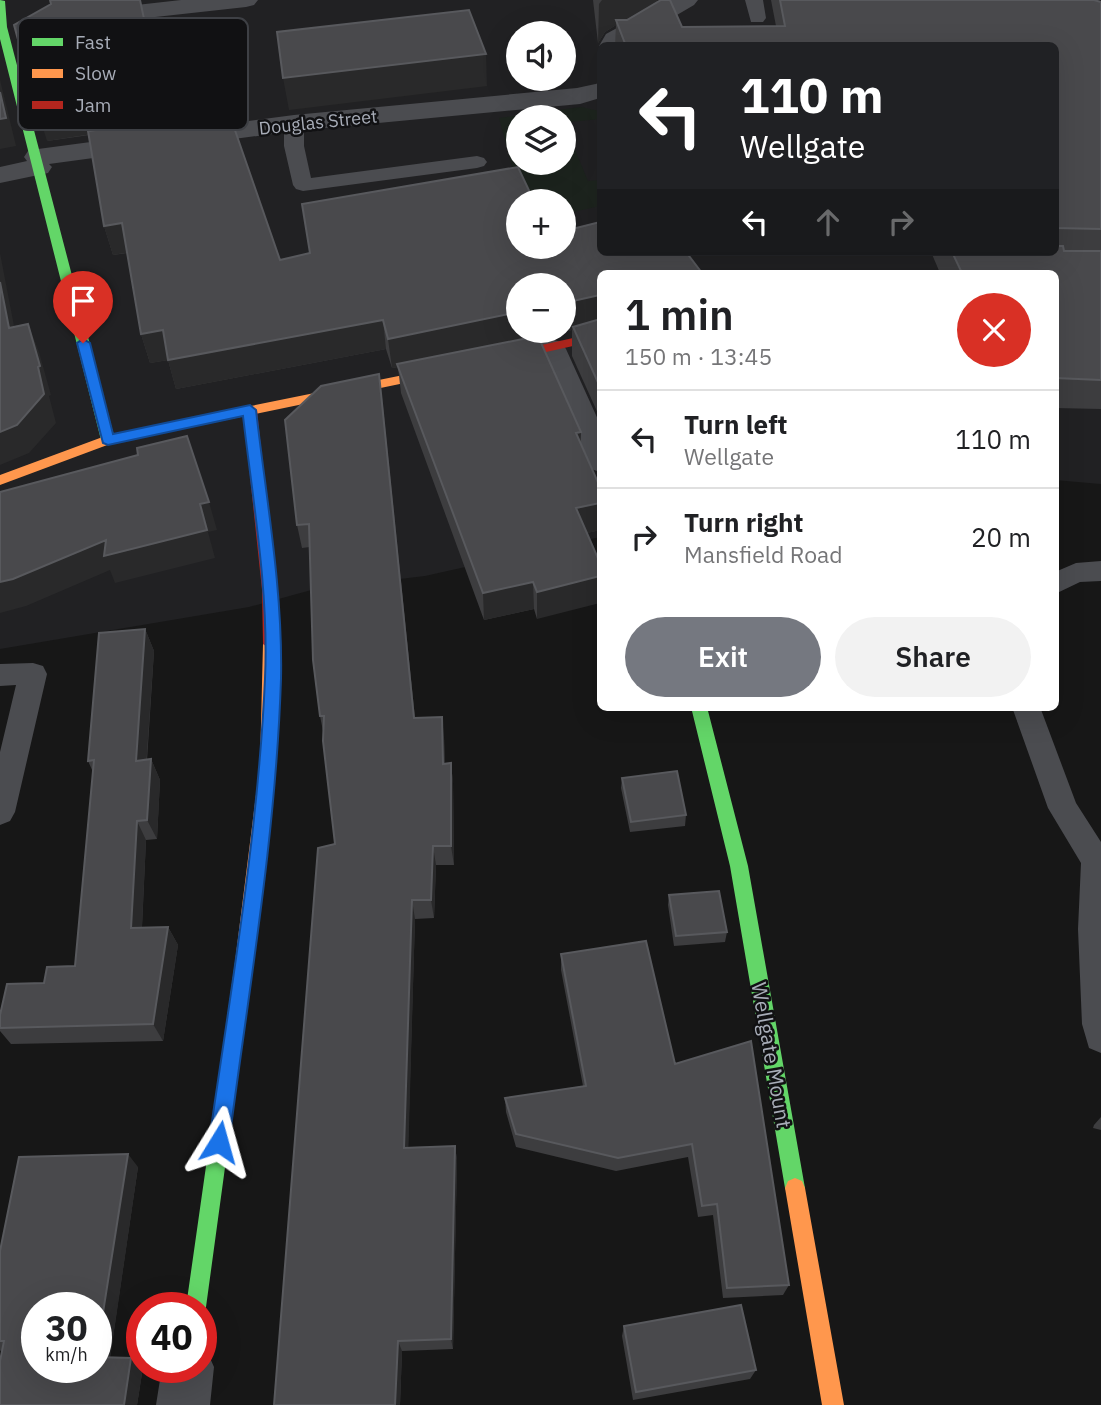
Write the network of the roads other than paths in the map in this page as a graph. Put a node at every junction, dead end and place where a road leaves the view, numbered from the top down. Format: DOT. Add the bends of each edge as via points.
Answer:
graph roads {
  1 [pos="246,0"];
  2 [pos="686,0"];
  3 [pos="0,1"];
  4 [pos="80,18"];
  5 [pos="18,25"];
  6 [pos="2,27"];
  7 [pos="613,42"];
  8 [pos="18,87"];
  9 [pos="597,91"];
  10 [pos="295,123"];
  11 [pos="29,130"];
  12 [pos="38,162"];
  13 [pos="477,162"];
  14 [pos="0,175"];
  15 [pos="597,338"];
  16 [pos="550,349"];
  17 [pos="250,410"];
  18 [pos="108,440"];
  19 [pos="597,453"];
  20 [pos="0,480"];
  21 [pos="1101,571"];
  22 [pos="1059,582"];
  23 [pos="0,675"];
  24 [pos="700,711"];
  25 [pos="1027,711"];
  26 [pos="0,812"];
  27 [pos="1101,1037"];
  28 [pos="198,1292"];
  29 [pos="186,1383"];
  30 [pos="183,1405"];
  31 [pos="832,1405"];
  1 -- 4 [label="street"];
  2 -- 7 [label="street"];
  3 -- 6 [label="street"];
  5 -- 6 [label="street"];
  6 -- 8 [label="street"];
  9 -- 10 [label="street, Douglas Street"];
  10 -- 12 [label="street, Douglas Street"];
  10 -- 13 [label="lane" via="294,146 303,185"];
  11 -- 12 [label="street"];
  12 -- 14 [label="street, Douglas Street"];
  12 -- 18 [label="street"];
  15 -- 16 [label="street"];
  16 -- 17 [label="street"];
  16 -- 19 [label="street"];
  17 -- 18 [label="street"];
  17 -- 28 [label="street" via="273,677 261,839"];
  18 -- 20 [label="street"];
  21 -- 22 [label="lane" via="1076,573"];
  23 -- 26 [label="lane" via="33,674"];
  24 -- 31 [label="street, Wellgate Mount" via="739,866"];
  25 -- 27 [label="lane" via="1063,808 1096,861 1094,929"];
  29 -- 30 [label="street"];
}
